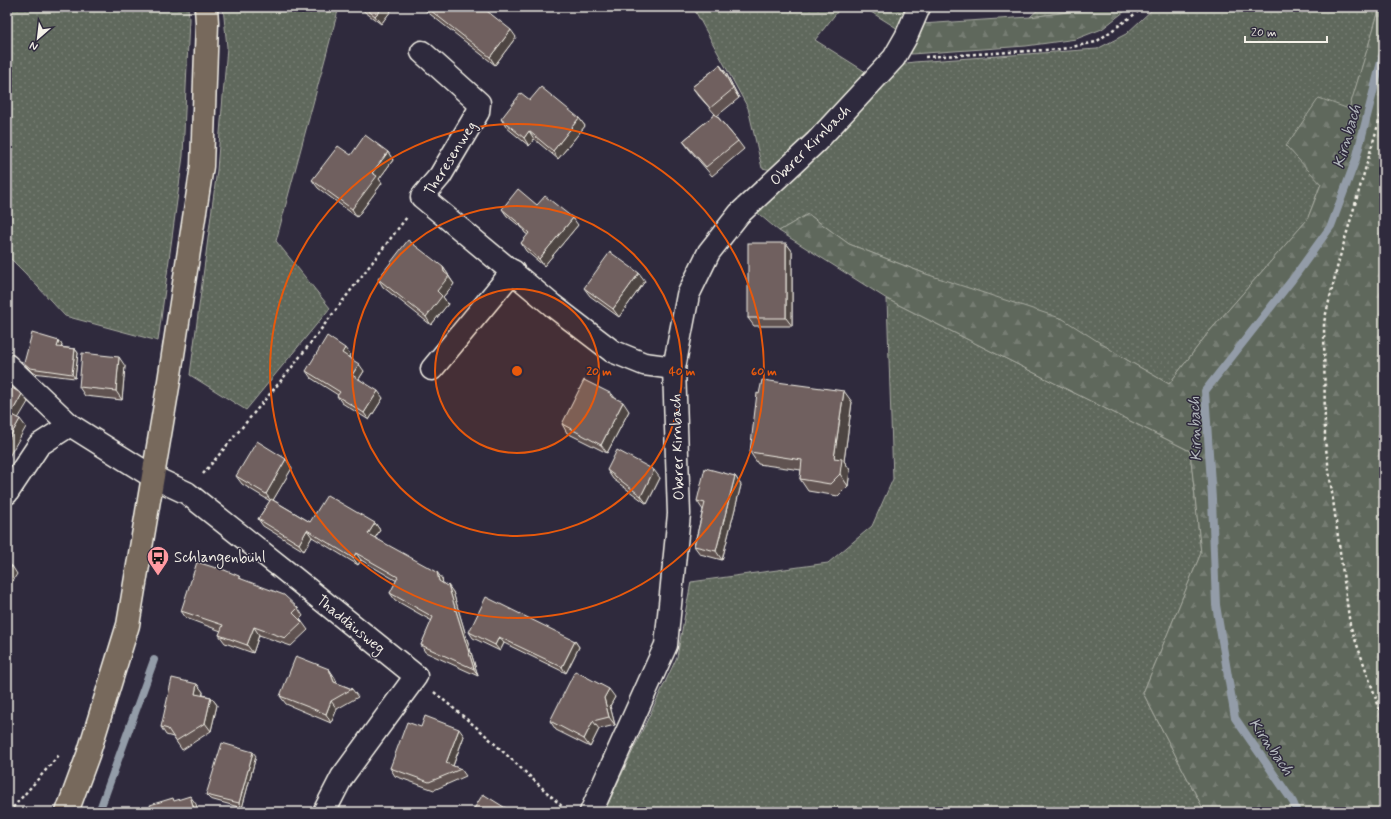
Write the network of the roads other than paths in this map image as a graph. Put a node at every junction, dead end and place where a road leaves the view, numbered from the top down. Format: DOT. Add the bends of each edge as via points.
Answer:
graph roads {
  1 [pos="206,7"];
  2 [pos="919,7"];
  3 [pos="422,52"];
  4 [pos="513,271"];
  5 [pos="7,365"];
  6 [pos="674,368"];
  7 [pos="432,369"];
  8 [pos="70,425"];
  9 [pos="152,478"];
  10 [pos="7,493"];
  11 [pos="67,812"];
  12 [pos="324,812"];
  13 [pos="590,812"];
  1 -- 9 [label="main road" via="202,166"];
  2 -- 6 [label="street, Oberer Kirnbach" via="894,58 816,142 739,214 709,252 688,295"];
  3 -- 4 [label="street, Theresenweg" via="479,103 478,112 440,176 422,197"];
  4 -- 6 [label="street, Theresenweg" via="612,351 644,364"];
  4 -- 7 [label="street"];
  5 -- 8 [label="street"];
  6 -- 13 [label="street, Oberer Kirnbach" via="679,514 666,645"];
  8 -- 9 [label="street"];
  8 -- 10 [label="street" via="40,445"];
  9 -- 11 [label="main road" via="128,625 88,755"];
  9 -- 12 [label="street, Thaddäusweg" via="187,493 416,676 342,777"];
}
